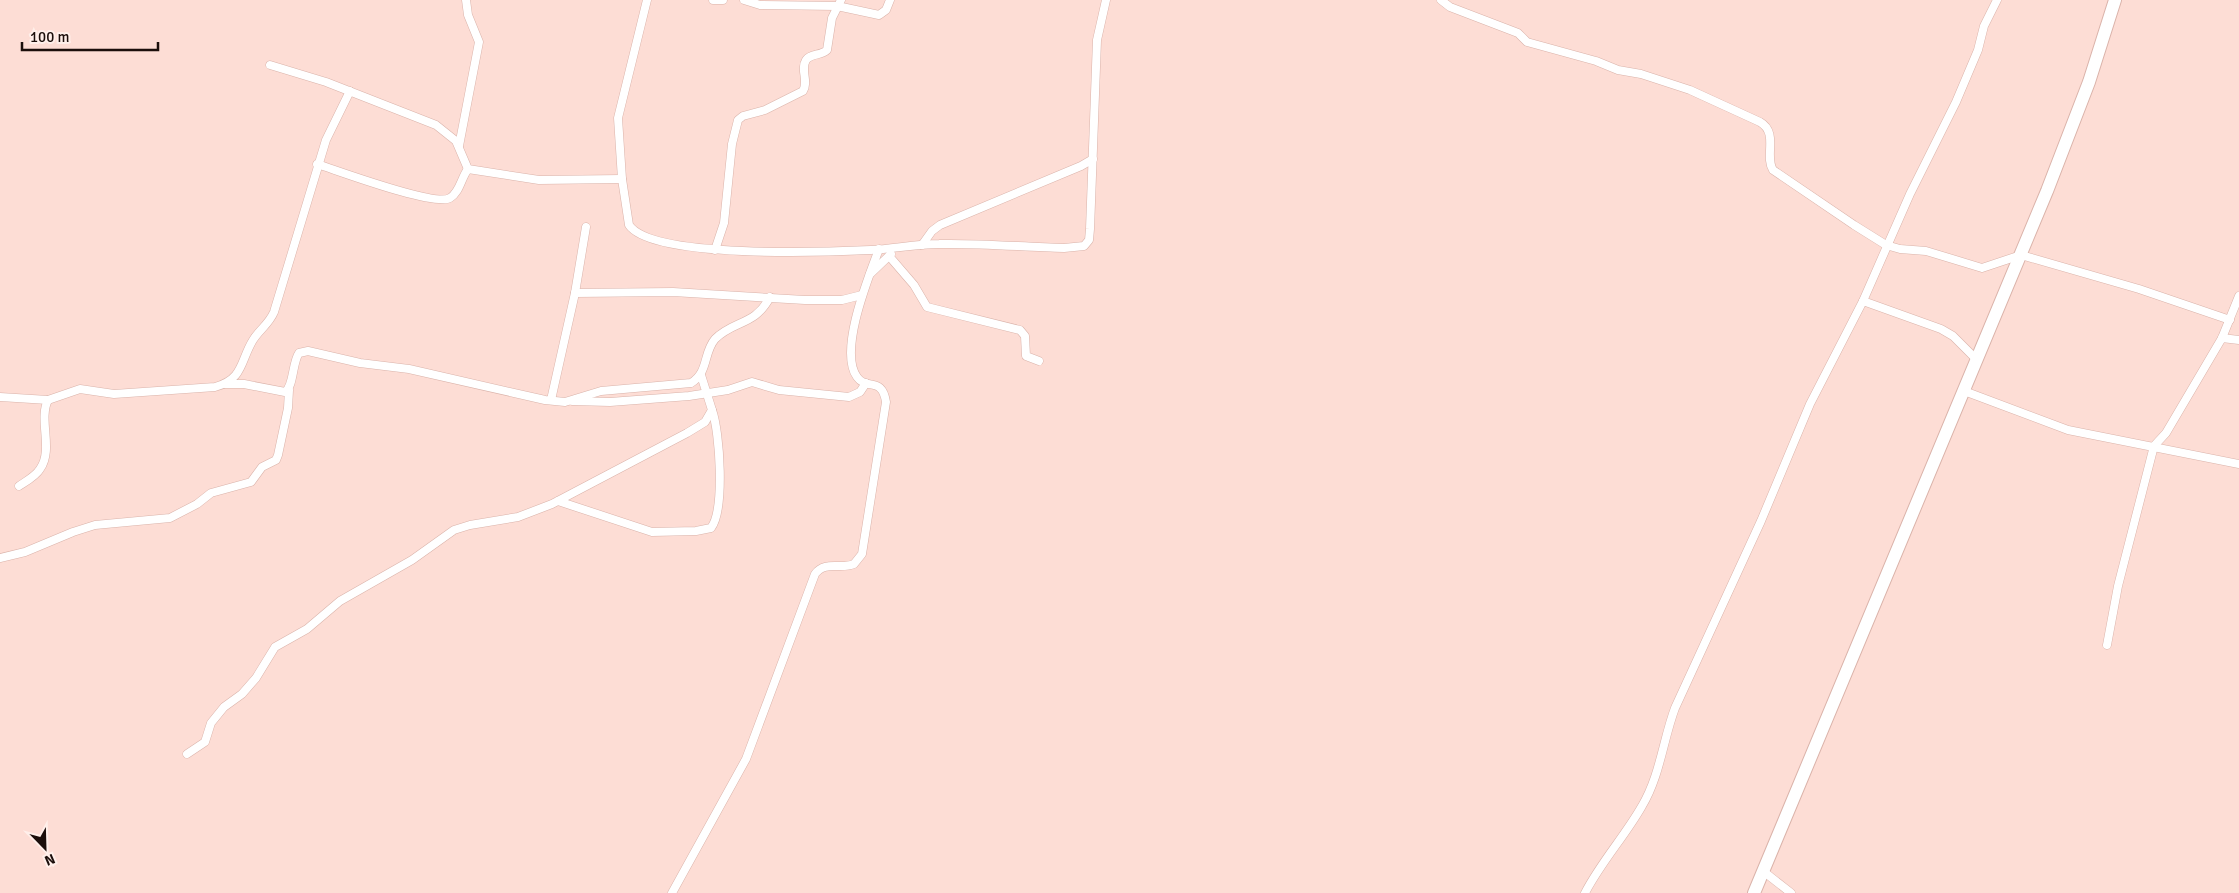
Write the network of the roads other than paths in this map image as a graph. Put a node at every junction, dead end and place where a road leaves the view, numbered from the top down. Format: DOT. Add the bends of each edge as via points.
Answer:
graph roads {
  1 [pos="466,0"];
  2 [pos="647,0"];
  3 [pos="713,0"];
  4 [pos="723,0"];
  5 [pos="744,0"];
  6 [pos="890,0"];
  7 [pos="1106,0"];
  8 [pos="1441,0"];
  9 [pos="1997,0"];
  10 [pos="2115,0"];
  11 [pos="839,3"];
  12 [pos="270,65"];
  13 [pos="350,91"];
  14 [pos="459,146"];
  15 [pos="1093,159"];
  16 [pos="317,164"];
  17 [pos="468,169"];
  18 [pos="622,179"];
  19 [pos="586,227"];
  20 [pos="922,245"];
  21 [pos="1886,245"];
  22 [pos="898,247"];
  23 [pos="879,249"];
  24 [pos="715,250"];
  25 [pos="2021,255"];
  26 [pos="889,256"];
  27 [pos="870,275"];
  28 [pos="575,293"];
  29 [pos="862,295"];
  30 [pos="2239,296"];
  31 [pos="770,297"];
  32 [pos="1862,301"];
  33 [pos="2230,320"];
  34 [pos="2222,338"];
  35 [pos="2239,340"];
  36 [pos="1976,358"];
  37 [pos="1040,361"];
  38 [pos="701,375"];
  39 [pos="866,383"];
  40 [pos="225,384"];
  41 [pos="289,390"];
  42 [pos="1964,391"];
  43 [pos="707,392"];
  44 [pos="0,396"];
  45 [pos="48,400"];
  46 [pos="551,400"];
  47 [pos="570,401"];
  48 [pos="712,410"];
  49 [pos="2154,446"];
  50 [pos="2239,464"];
  51 [pos="18,486"];
  52 [pos="558,501"];
  53 [pos="0,558"];
  54 [pos="2107,645"];
  55 [pos="187,754"];
  56 [pos="1763,871"];
  57 [pos="672,893"];
  58 [pos="1585,893"];
  59 [pos="1754,893"];
  60 [pos="1791,893"];
  1 -- 14 [label="street" via="468,15 479,42"];
  2 -- 18 [label="street" via="618,118"];
  3 -- 4 [label="street"];
  5 -- 11 [label="street" via="760,5"];
  6 -- 11 [label="street" via="886,10 879,15"];
  7 -- 15 [label="street" via="1098,40"];
  8 -- 21 [label="street" via="1450,7 1518,33 1527,42 1690,90 1760,122 1768,130 1771,141 1770,165 1773,170"];
  9 -- 21 [label="street" via="1956,102"];
  10 -- 25 [label="highway" via="2078,113"];
  11 -- 24 [label="street" via="832,18 827,50 805,62 806,84 803,91 738,120 732,144 724,223"];
  12 -- 13 [label="street"];
  13 -- 14 [label="street" via="436,124"];
  13 -- 16 [label="street"];
  14 -- 17 [label="street"];
  15 -- 20 [label="street" via="940,225"];
  15 -- 20 [label="street" via="1089,240 1084,246"];
  16 -- 17 [label="street" via="437,200 446,200 455,194"];
  16 -- 40 [label="street" via="271,320 253,340 239,372"];
  17 -- 18 [label="street" via="539,180"];
  18 -- 24 [label="street" via="629,225 633,230 644,236"];
  19 -- 28 [label="street"];
  20 -- 22 [label="street"];
  21 -- 25 [label="street" via="1920,249 1982,268"];
  21 -- 32 [label="street"];
  22 -- 23 [label="street"];
  22 -- 26 [label="street"];
  23 -- 24 [label="street"];
  23 -- 27 [label="street"];
  25 -- 33 [label="street" via="2139,289"];
  25 -- 36 [label="highway"];
  26 -- 27 [label="street"];
  26 -- 37 [label="street" via="914,285 927,307 1020,330 1025,336 1026,356"];
  27 -- 29 [label="street"];
  28 -- 31 [label="street" via="673,292"];
  28 -- 46 [label="street"];
  29 -- 31 [label="street" via="842,300"];
  29 -- 39 [label="street" via="852,346 856,375"];
  30 -- 33 [label="street"];
  31 -- 38 [label="street" via="754,318 725,332 713,342"];
  32 -- 36 [label="street" via="1953,336"];
  32 -- 58 [label="street" via="1810,404 1761,521 1675,708 1666,730 1659,767 1643,805"];
  33 -- 34 [label="street"];
  34 -- 35 [label="street"];
  34 -- 49 [label="street" via="2166,434"];
  36 -- 42 [label="highway"];
  38 -- 43 [label="street"];
  38 -- 47 [label="street" via="691,383 601,391"];
  39 -- 43 [label="street" via="860,392 849,397 779,390 752,382"];
  39 -- 57 [label="street" via="882,388 886,402 862,554 854,564 827,566 815,574 746,759"];
  40 -- 41 [label="street" via="244,384 281,392"];
  40 -- 45 [label="street" via="196,390 114,394 80,389"];
  41 -- 46 [label="street" via="295,358 299,353 308,351"];
  41 -- 53 [label="street" via="278,456 262,467 252,482 211,493 170,518 96,525"];
  42 -- 49 [label="street" via="2068,430"];
  42 -- 56 [label="highway"];
  43 -- 47 [label="street" via="666,399"];
  43 -- 48 [label="street"];
  44 -- 45 [label="street"];
  45 -- 51 [label="street" via="44,459 40,470"];
  46 -- 47 [label="street"];
  48 -- 52 [label="street" via="705,422 687,434"];
  48 -- 52 [label="street" via="718,433 719,467 718,514 711,528 652,532"];
  49 -- 50 [label="street"];
  49 -- 54 [label="street" via="2118,586"];
  52 -- 55 [label="street" via="518,517 454,530 412,560 340,601 307,629 275,647 247,689 224,706 211,723 205,742"];
  56 -- 59 [label="highway"];
  56 -- 60 [label="street"];
}
